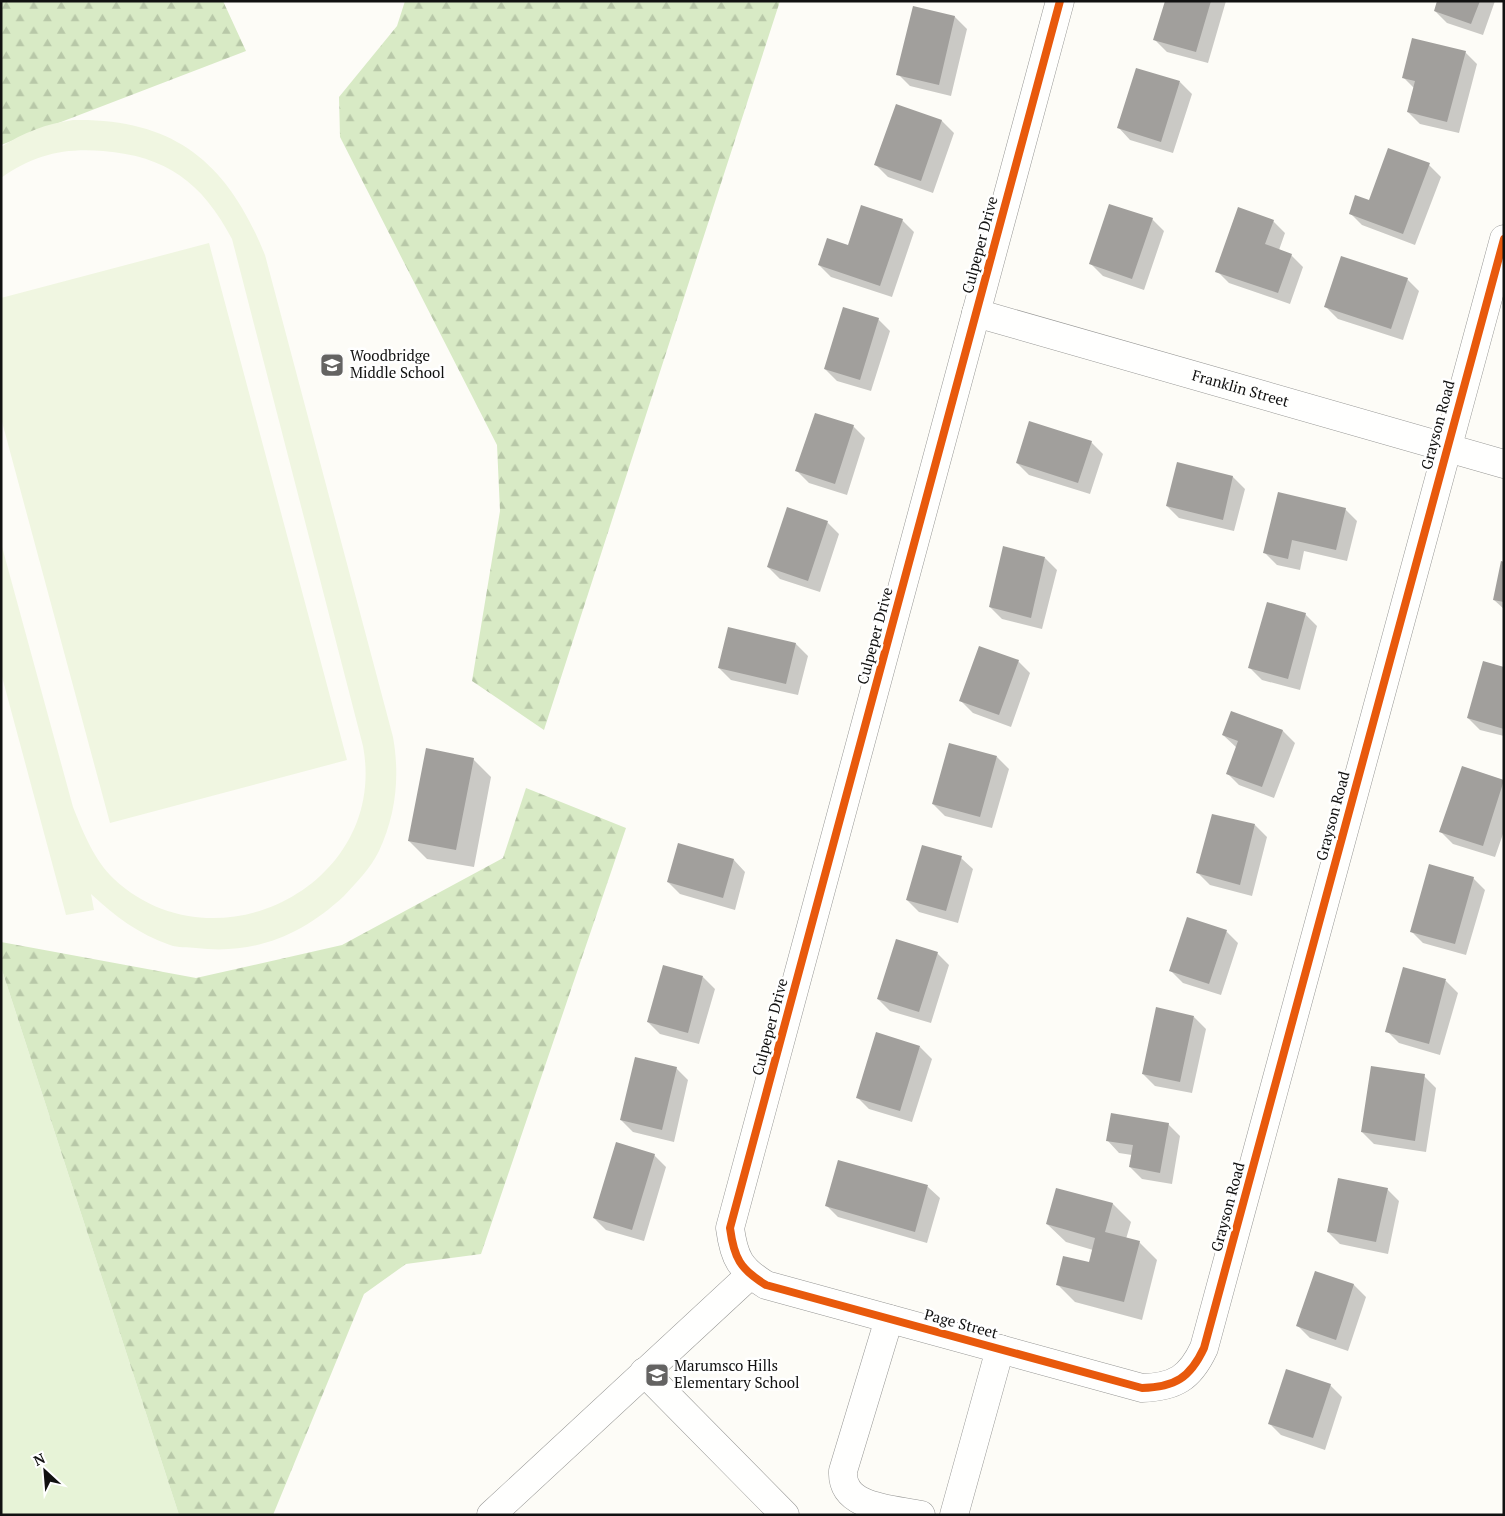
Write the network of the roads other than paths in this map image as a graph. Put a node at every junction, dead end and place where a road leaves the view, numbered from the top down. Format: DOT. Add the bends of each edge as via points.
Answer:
graph roads {
  1 [pos="1060,1"];
  2 [pos="1504,239"];
  3 [pos="976,313"];
  4 [pos="1446,448"];
  5 [pos="1504,464"];
  6 [pos="750,1275"];
  7 [pos="889,1319"];
  8 [pos="1000,1349"];
  9 [pos="644,1372"];
  10 [pos="1168,1385"];
  11 [pos="490,1515"];
  12 [pos="785,1515"];
  13 [pos="921,1515"];
  14 [pos="954,1515"];
  1 -- 3 [label="street, Culpeper Drive"];
  2 -- 4 [label="street, Grayson Road"];
  3 -- 4 [label="street, Franklin Street"];
  3 -- 6 [label="street, Culpeper Drive" via="730,1228 733,1249"];
  4 -- 5 [label="street, Franklin Street"];
  4 -- 10 [label="street, Grayson Road" via="1204,1348 1195,1366 1180,1380"];
  6 -- 7 [label="street, Page Street" via="766,1285"];
  6 -- 9 [label="street"];
  7 -- 8 [label="street, Page Street"];
  7 -- 13 [label="street" via="843,1480 851,1496 860,1501"];
  8 -- 10 [label="street, Page Street" via="1142,1388"];
  8 -- 14 [label="street"];
  9 -- 11 [label="street"];
  9 -- 12 [label="street"];
}
